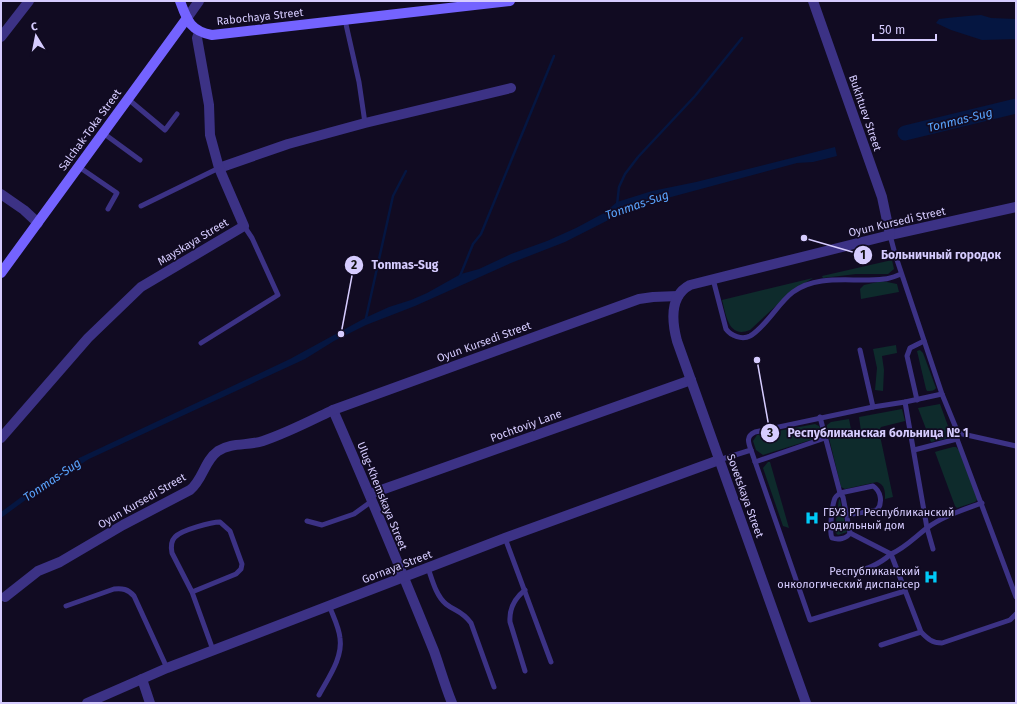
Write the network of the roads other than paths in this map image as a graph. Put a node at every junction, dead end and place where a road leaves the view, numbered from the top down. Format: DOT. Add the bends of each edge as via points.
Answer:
graph roads {
  1 [pos="29,1"];
  2 [pos="180,1"];
  3 [pos="199,1"];
  4 [pos="510,1"];
  5 [pos="813,1"];
  6 [pos="459,4"];
  7 [pos="187,18"];
  8 [pos="345,20"];
  9 [pos="199,32"];
  10 [pos="1,37"];
  11 [pos="511,88"];
  12 [pos="128,99"];
  13 [pos="177,114"];
  14 [pos="365,123"];
  15 [pos="103,133"];
  16 [pos="140,160"];
  17 [pos="79,167"];
  18 [pos="219,168"];
  19 [pos="1,194"];
  20 [pos="141,206"];
  21 [pos="1016,207"];
  22 [pos="108,209"];
  23 [pos="38,222"];
  24 [pos="244,226"];
  25 [pos="890,235"];
  26 [pos="1,273"];
  27 [pos="901,274"];
  28 [pos="713,279"];
  29 [pos="678,296"];
  30 [pos="924,341"];
  31 [pos="201,343"];
  32 [pos="860,350"];
  33 [pos="691,380"];
  34 [pos="942,394"];
  35 [pos="917,400"];
  36 [pos="905,402"];
  37 [pos="873,407"];
  38 [pos="333,410"];
  39 [pos="820,417"];
  40 [pos="957,436"];
  41 [pos="1,438"];
  42 [pos="825,438"];
  43 [pos="1016,446"];
  44 [pos="751,450"];
  45 [pos="914,450"];
  46 [pos="719,460"];
  47 [pos="755,462"];
  48 [pos="840,493"];
  49 [pos="372,497"];
  50 [pos="982,503"];
  51 [pos="846,515"];
  52 [pos="307,521"];
  53 [pos="927,528"];
  54 [pos="850,533"];
  55 [pos="505,538"];
  56 [pos="933,549"];
  57 [pos="891,554"];
  58 [pos="428,568"];
  59 [pos="846,574"];
  60 [pos="403,577"];
  61 [pos="525,590"];
  62 [pos="905,591"];
  63 [pos="192,592"];
  64 [pos="5,597"];
  65 [pos="1016,597"];
  66 [pos="329,605"];
  67 [pos="66,606"];
  68 [pos="1016,614"];
  69 [pos="921,632"];
  70 [pos="881,645"];
  71 [pos="213,650"];
  72 [pos="551,662"];
  73 [pos="167,668"];
  74 [pos="525,671"];
  75 [pos="142,679"];
  76 [pos="494,686"];
  77 [pos="319,695"];
  78 [pos="87,703"];
  79 [pos="150,703"];
  80 [pos="452,703"];
  81 [pos="806,703"];
  1 -- 10 [label="street"];
  2 -- 7 [label="main road"];
  3 -- 7 [label="street, Salchak-Toka Street"];
  4 -- 6 [label="main road, Rabochaya Street"];
  5 -- 25 [label="street, Bukhtuev Street" via="882,197"];
  6 -- 8 [label="main road, Rabochaya Street"];
  7 -- 9 [label="main road"];
  7 -- 12 [label="main road, Salchak-Toka Street"];
  8 -- 9 [label="main road, Rabochaya Street" via="212,35"];
  8 -- 14 [label="lane"];
  9 -- 18 [label="street, Mayskaya Street" via="197,38 209,105 210,135"];
  11 -- 14 [label="street"];
  12 -- 13 [label="lane" via="165,130"];
  12 -- 15 [label="main road, Salchak-Toka Street"];
  14 -- 18 [label="street" via="288,144"];
  15 -- 16 [label="lane"];
  15 -- 17 [label="main road, Salchak-Toka Street"];
  17 -- 22 [label="lane" via="117,193"];
  17 -- 23 [label="main road, Salchak-Toka Street"];
  18 -- 20 [label="lane"];
  18 -- 24 [label="street, Mayskaya Street"];
  19 -- 23 [label="street"];
  21 -- 25 [label="street, Oyun Kursedi Street"];
  23 -- 26 [label="main road, Salchak-Toka Street"];
  24 -- 31 [label="lane" via="278,295"];
  24 -- 41 [label="street, Mayskaya Street" via="141,287 88,338"];
  25 -- 27 [label="lane"];
  25 -- 28 [label="street, Oyun Kursedi Street"];
  27 -- 28 [label="lane" via="885,279 831,280 803,286 793,292 756,331 745,337 734,336 726,329"];
  27 -- 30 [label="lane"];
  28 -- 29 [label="street, Oyun Kursedi Street" via="690,285"];
  29 -- 33 [label="street, Sovetskaya Street" via="674,309 674,326"];
  29 -- 38 [label="street, Oyun Kursedi Street" via="640,299"];
  30 -- 34 [label="lane"];
  30 -- 35 [label="lane" via="910,348 907,356"];
  32 -- 37 [label="lane"];
  33 -- 46 [label="street, Sovetskaya Street"];
  33 -- 49 [label="street, Pochtoviy Lane"];
  34 -- 35 [label="lane"];
  34 -- 40 [label="lane"];
  35 -- 36 [label="lane"];
  36 -- 37 [label="lane"];
  36 -- 45 [label="lane"];
  37 -- 39 [label="lane"];
  38 -- 49 [label="street, Ulug-Khemskaya Street"];
  38 -- 64 [label="street, Oyun Kursedi Street" via="286,433 260,442 229,446 219,450 211,457 190,490 60,562 38,571"];
  39 -- 42 [label="lane"];
  39 -- 44 [label="lane" via="756,432 748,438"];
  40 -- 43 [label="lane"];
  40 -- 45 [label="lane"];
  40 -- 50 [label="lane"];
  42 -- 47 [label="lane"];
  42 -- 48 [label="lane"];
  44 -- 46 [label="lane"];
  44 -- 47 [label="lane"];
  45 -- 53 [label="lane"];
  46 -- 55 [label="street, Gornaya Street"];
  46 -- 81 [label="street, Sovetskaya Street"];
  47 -- 62 [label="lane" via="810,620"];
  48 -- 51 [label="lane"];
  48 -- 51 [label="lane" via="873,486 879,493 880,502 877,510"];
  48 -- 54 [label="lane" via="835,498 831,536 838,539"];
  49 -- 52 [label="lane" via="354,514 322,525"];
  49 -- 60 [label="street, Ulug-Khemskaya Street"];
  50 -- 53 [label="lane" via="955,513"];
  50 -- 65 [label="lane"];
  51 -- 54 [label="lane"];
  53 -- 56 [label="lane"];
  53 -- 57 [label="lane"];
  54 -- 57 [label="lane"];
  55 -- 58 [label="street, Gornaya Street"];
  55 -- 61 [label="lane"];
  57 -- 59 [label="lane" via="872,567"];
  57 -- 62 [label="lane"];
  58 -- 60 [label="street, Gornaya Street"];
  58 -- 76 [label="lane" via="439,596 446,604 466,616 471,623"];
  60 -- 66 [label="street, Gornaya Street"];
  60 -- 80 [label="street, Ulug-Khemskaya Street"];
  61 -- 72 [label="lane"];
  61 -- 74 [label="lane" via="518,596 510,615"];
  62 -- 69 [label="lane"];
  63 -- 63 [label="lane" via="172,553 172,543 180,533 220,522 230,531 242,564 241,569 236,574"];
  63 -- 71 [label="lane"];
  66 -- 71 [label="street, Gornaya Street"];
  66 -- 77 [label="lane" via="338,627 340,648 337,661"];
  67 -- 73 [label="lane" via="114,589 126,589 134,596"];
  68 -- 69 [label="lane" via="1010,620 942,644 930,641"];
  69 -- 70 [label="lane"];
  71 -- 73 [label="street, Gornaya Street"];
  73 -- 75 [label="street, Gornaya Street"];
  75 -- 78 [label="street, Gornaya Street"];
  75 -- 79 [label="street"];
}
